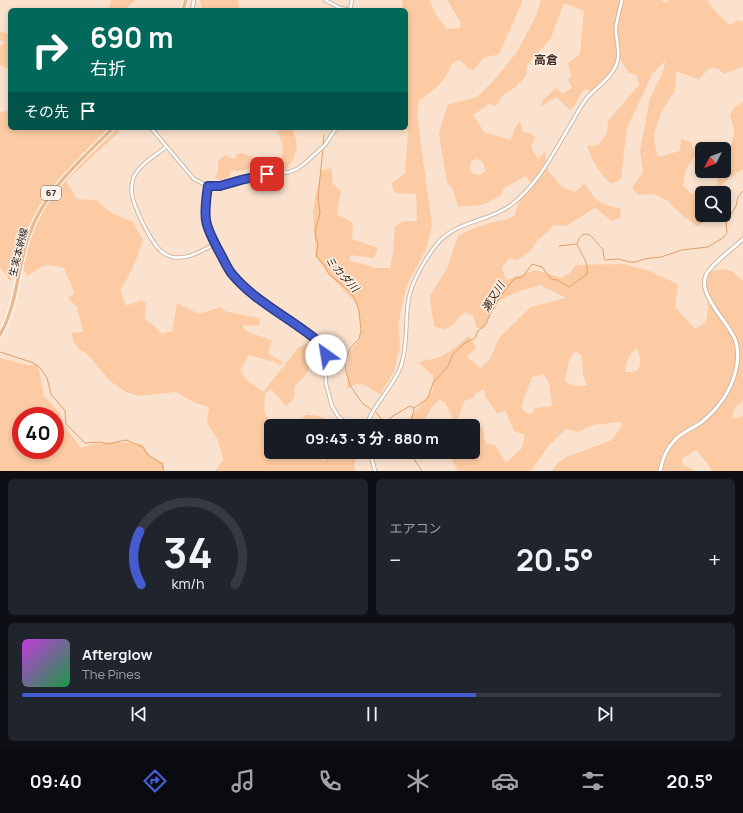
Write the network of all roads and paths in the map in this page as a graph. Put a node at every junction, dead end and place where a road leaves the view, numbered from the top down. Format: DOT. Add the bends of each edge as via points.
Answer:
graph roads {
  1 [pos="325,0"];
  2 [pos="622,0"];
  3 [pos="340,8"];
  4 [pos="111,130"];
  5 [pos="153,130"];
  6 [pos="335,130"];
  7 [pos="166,147"];
  8 [pos="208,186"];
  9 [pos="743,239"];
  10 [pos="215,244"];
  11 [pos="0,335"];
  12 [pos="341,419"];
  13 [pos="369,419"];
  14 [pos="372,459"];
  15 [pos="375,471"];
  16 [pos="660,471"];
  1 -- 3 [label="street"];
  2 -- 13 [label="street" via="616,27 618,61 615,68 585,100 533,185 501,212 458,228 443,237 417,275 408,302 406,346 401,367"];
  4 -- 11 [label="main road, 生実本納線 / 67" via="70,170 39,211 30,231 10,314"];
  5 -- 7 [label="street"];
  6 -- 8 [label="street" via="325,145 292,171 251,177 220,186"];
  7 -- 8 [label="street" via="194,179"];
  7 -- 10 [label="street" via="142,166 133,179 132,195 145,226 155,244 162,252 171,256 189,256"];
  8 -- 10 [label="street" via="205,222"];
  9 -- 16 [label="main road" via="710,270 704,284 708,297 735,340 738,356 733,379 723,400 709,416 673,441"];
  10 -- 12 [label="street" via="228,268 239,281 321,344 326,355 326,384 332,406"];
  14 -- 15 [label="street"];
}
